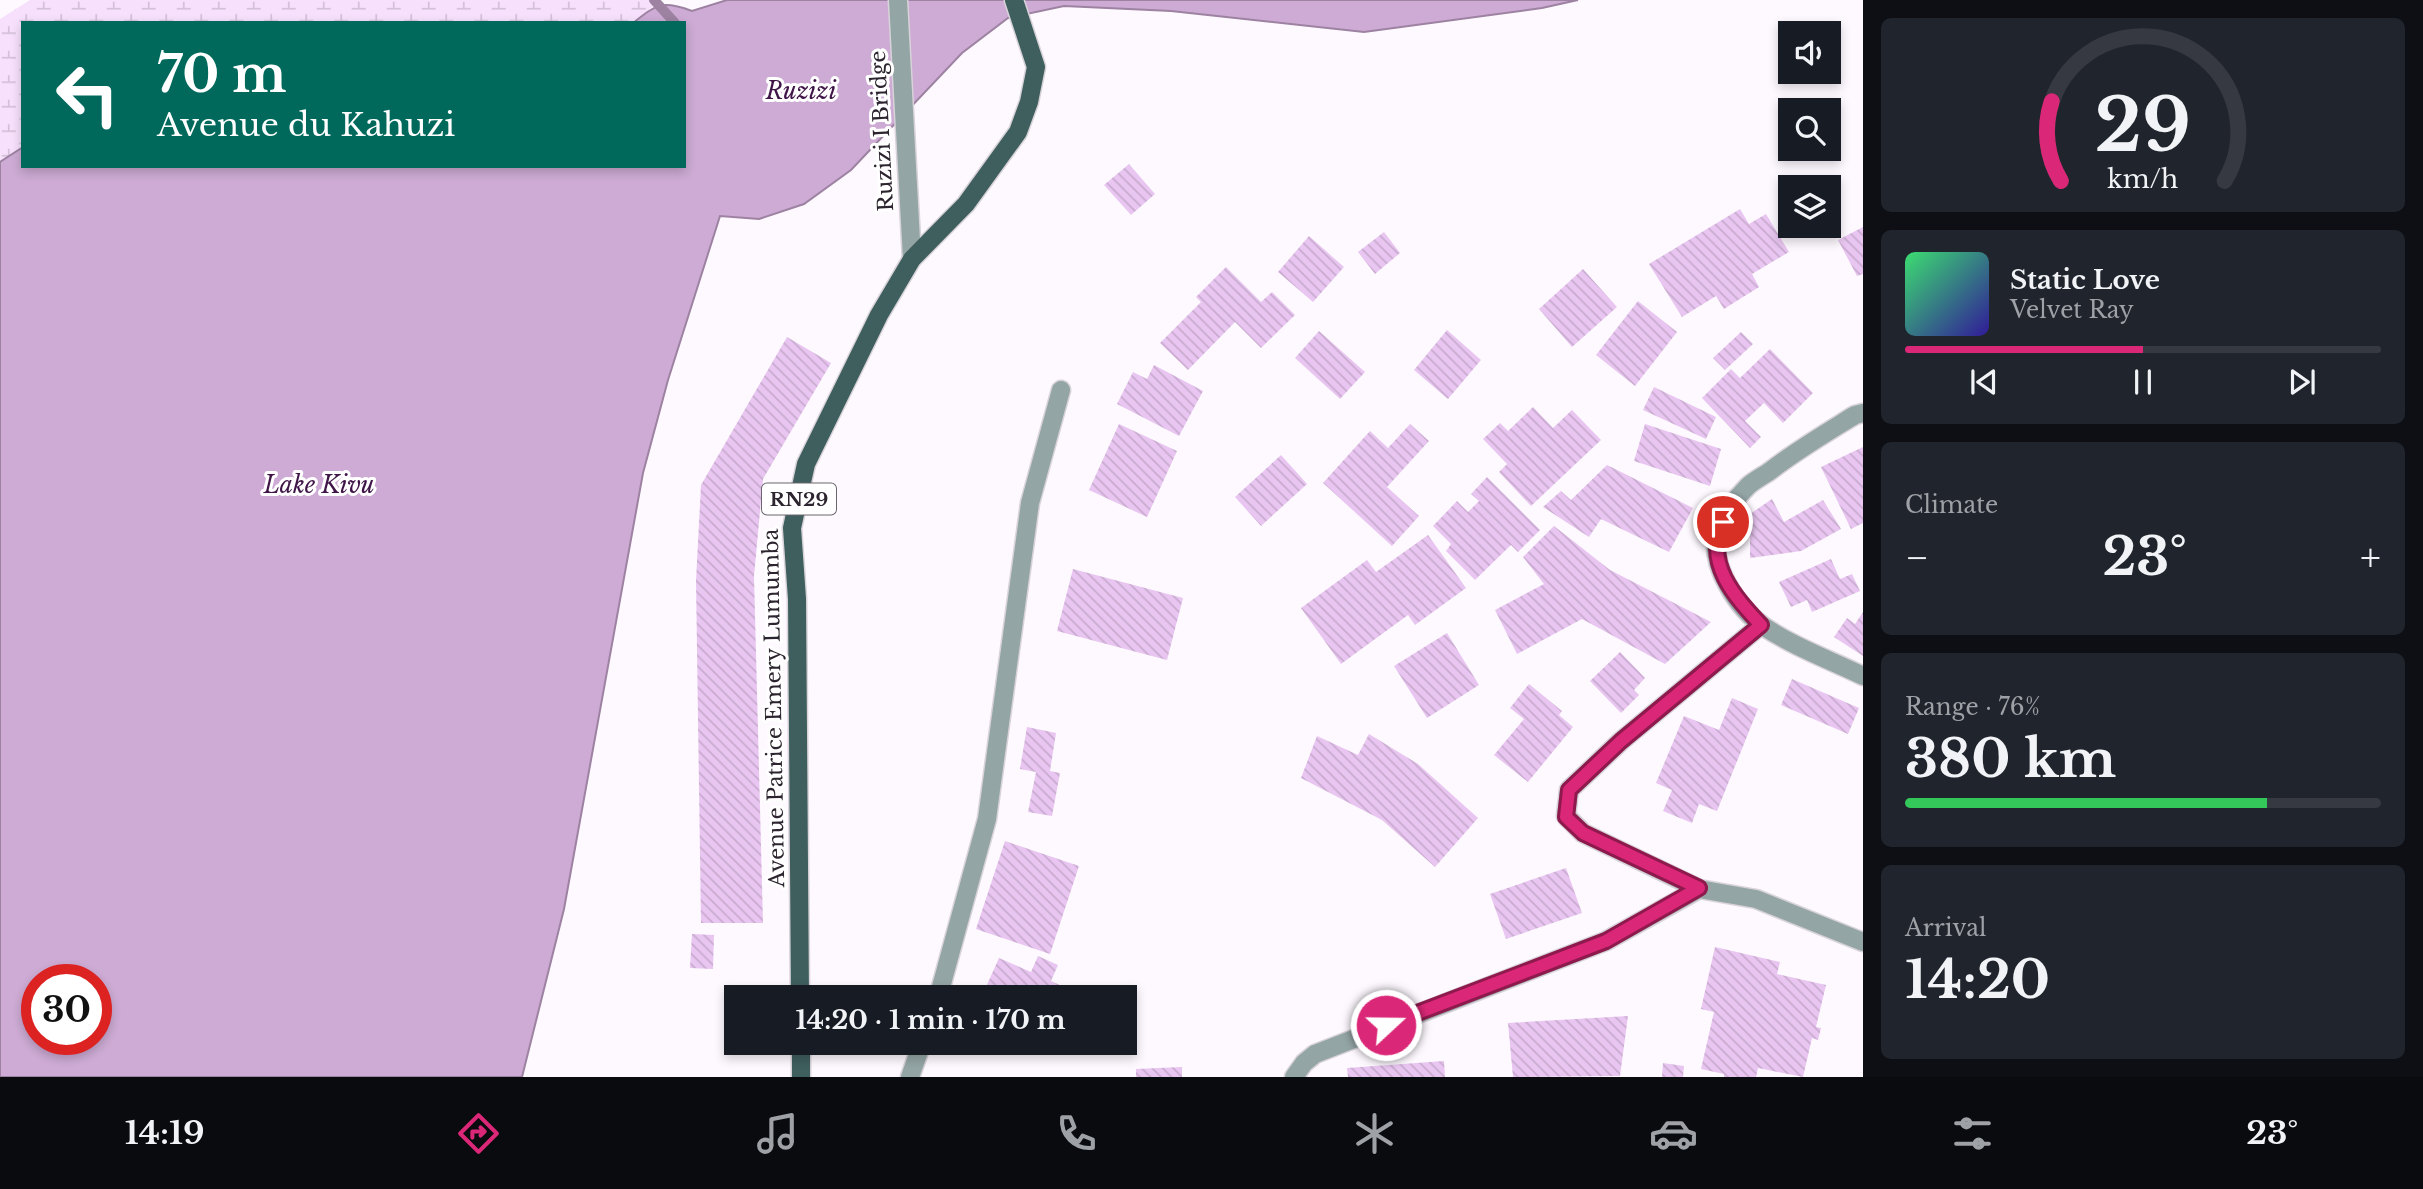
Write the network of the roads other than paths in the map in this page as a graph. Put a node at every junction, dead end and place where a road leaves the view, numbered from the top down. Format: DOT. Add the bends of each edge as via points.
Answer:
graph roads {
  1 [pos="898,0"];
  2 [pos="1014,0"];
  3 [pos="912,259"];
  4 [pos="1061,390"];
  5 [pos="1863,413"];
  6 [pos="1761,625"];
  7 [pos="1863,676"];
  8 [pos="1699,888"];
  9 [pos="1863,942"];
  10 [pos="800,985"];
  11 [pos="942,985"];
  12 [pos="800,1055"];
  13 [pos="918,1055"];
  14 [pos="801,1077"];
  15 [pos="910,1077"];
  16 [pos="1294,1077"];
  1 -- 3 [label="street, Ruzizi I Bridge"];
  2 -- 3 [label="main road, Avenue Patrice Emery Lumumba / RN29" via="1036,67 1018,132 966,204"];
  3 -- 10 [label="main road, Avenue Patrice Emery Lumumba / RN29" via="879,315 806,464 792,528 797,598"];
  4 -- 11 [label="street" via="1030,503 987,819"];
  5 -- 6 [label="street" via="1750,484 1723,522 1717,535 1724,580"];
  6 -- 7 [label="street"];
  6 -- 8 [label="street" via="1569,790 1566,817 1583,833"];
  8 -- 9 [label="street" via="1756,899"];
  8 -- 16 [label="street" via="1606,941 1315,1054"];
  12 -- 14 [label="main road"];
  13 -- 15 [label="street"];
}
